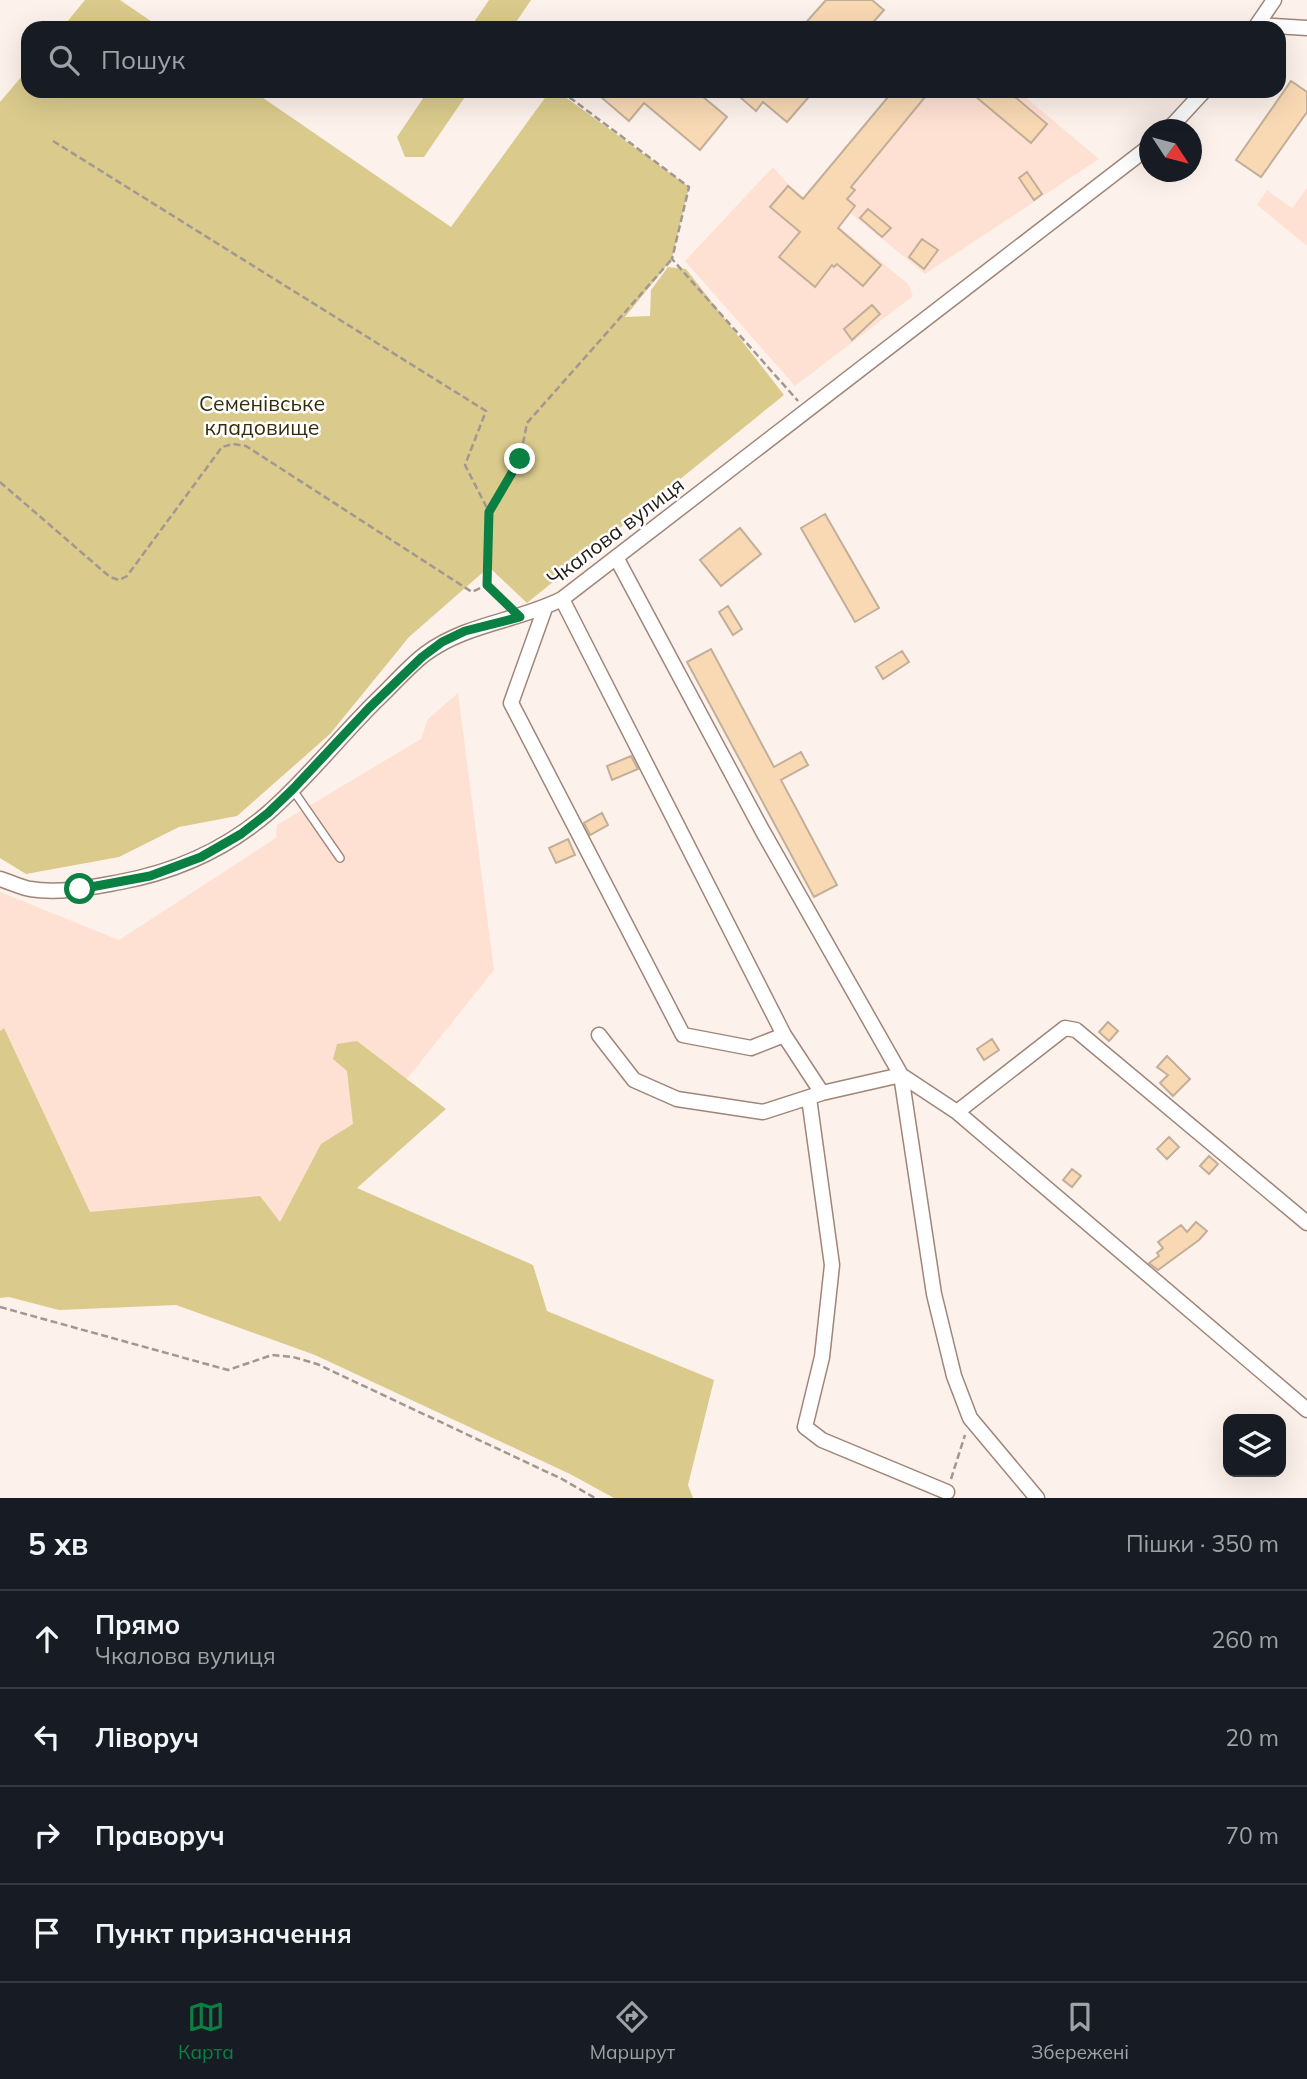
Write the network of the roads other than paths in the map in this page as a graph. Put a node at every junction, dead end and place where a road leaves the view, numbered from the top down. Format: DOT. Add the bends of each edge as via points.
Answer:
graph roads {
  1 [pos="1274,0"];
  2 [pos="1260,21"];
  3 [pos="1286,28"];
  4 [pos="1307,29"];
  5 [pos="1198,98"];
  6 [pos="1178,119"];
  7 [pos="1139,154"];
  8 [pos="618,558"];
  9 [pos="562,599"];
  10 [pos="545,608"];
  11 [pos="293,789"];
  12 [pos="340,858"];
  13 [pos="0,879"];
  14 [pos="598,1035"];
  15 [pos="784,1035"];
  16 [pos="901,1075"];
  17 [pos="816,1096"];
  18 [pos="957,1112"];
  19 [pos="1307,1223"];
  20 [pos="1307,1410"];
  21 [pos="947,1492"];
  22 [pos="1037,1498"];
  1 -- 2 [label="street"];
  3 -- 4 [label="street"];
  5 -- 6 [label="street"];
  7 -- 8 [label="street, Чкалова вулиця"];
  8 -- 9 [label="street, Чкалова вулиця"];
  8 -- 16 [label="street" via="762,831"];
  9 -- 10 [label="street, Чкалова вулиця"];
  9 -- 15 [label="street"];
  10 -- 11 [label="street, Чкалова вулиця" via="442,642 369,708"];
  10 -- 15 [label="street" via="511,703 683,1035 751,1048"];
  11 -- 12 [label="lane"];
  11 -- 13 [label="street, Чкалова вулиця" via="241,834 201,857 150,876 80,889 31,889"];
  14 -- 17 [label="street" via="634,1080 677,1099 764,1112"];
  15 -- 17 [label="street"];
  16 -- 17 [label="street"];
  16 -- 18 [label="street"];
  16 -- 22 [label="street" via="934,1294 954,1376 970,1418"];
  17 -- 21 [label="street" via="832,1265 821,1357 805,1427 822,1440"];
  18 -- 19 [label="street" via="1065,1028 1076,1030"];
  18 -- 20 [label="street"];
}
